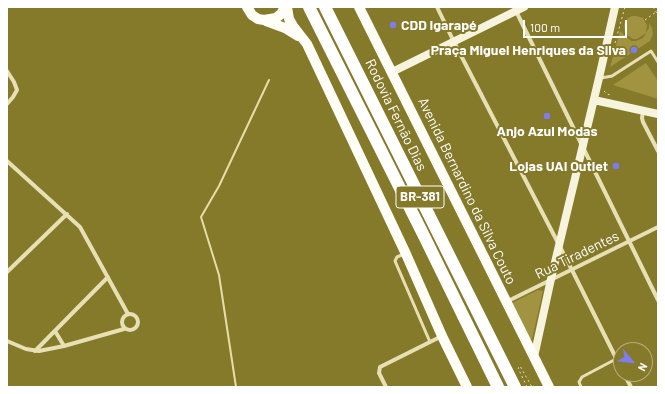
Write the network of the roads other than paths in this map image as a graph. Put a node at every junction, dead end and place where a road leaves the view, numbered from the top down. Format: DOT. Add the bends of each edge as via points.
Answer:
graph roads {
  1 [pos="248,7"];
  2 [pos="286,7"];
  3 [pos="309,7"];
  4 [pos="325,7"];
  5 [pos="360,7"];
  6 [pos="437,7"];
  7 [pos="615,7"];
  8 [pos="518,8"];
  9 [pos="264,20"];
  10 [pos="302,38"];
  11 [pos="454,42"];
  12 [pos="658,62"];
  13 [pos="7,71"];
  14 [pos="392,72"];
  15 [pos="602,78"];
  16 [pos="594,100"];
  17 [pos="7,104"];
  18 [pos="643,111"];
  19 [pos="658,114"];
  20 [pos="582,147"];
  21 [pos="658,151"];
  22 [pos="8,164"];
  23 [pos="66,214"];
  24 [pos="658,227"];
  25 [pos="629,242"];
  26 [pos="559,246"];
  27 [pos="406,254"];
  28 [pos="572,270"];
  29 [pos="7,272"];
  30 [pos="108,278"];
  31 [pos="551,279"];
  32 [pos="658,300"];
  33 [pos="506,302"];
  34 [pos="128,314"];
  35 [pos="124,329"];
  36 [pos="54,331"];
  37 [pos="442,336"];
  38 [pos="7,341"];
  39 [pos="430,342"];
  40 [pos="64,346"];
  41 [pos="35,351"];
  42 [pos="613,352"];
  43 [pos="534,357"];
  44 [pos="613,360"];
  45 [pos="386,387"];
  46 [pos="468,387"];
  47 [pos="498,387"];
  48 [pos="515,387"];
  49 [pos="549,387"];
  50 [pos="581,387"];
  1 -- 9 [label="main road" via="252,15"];
  2 -- 9 [label="main road" via="276,18"];
  2 -- 10 [label="main road" via="289,19"];
  3 -- 47 [label="highway, Rodovia Fernão Dias / BR-381"];
  4 -- 48 [label="highway, Rodovia Fernão Dias / BR-381"];
  5 -- 14 [label="main road, Avenida Bernardino da Silva Couto"];
  6 -- 11 [label="street"];
  7 -- 15 [label="main road"];
  8 -- 11 [label="main road"];
  8 -- 20 [label="street"];
  9 -- 10 [label="main road"];
  10 -- 27 [label="main road"];
  11 -- 14 [label="main road"];
  11 -- 26 [label="street"];
  12 -- 15 [label="lane" via="651,50 612,76"];
  13 -- 17 [label="street" via="16,90"];
  14 -- 33 [label="main road, Avenida Bernardino da Silva Couto"];
  15 -- 16 [label="main road"];
  16 -- 18 [label="main road"];
  16 -- 20 [label="main road"];
  18 -- 19 [label="main road"];
  18 -- 21 [label="street" via="643,122"];
  20 -- 25 [label="street"];
  20 -- 26 [label="main road"];
  22 -- 23 [label="street"];
  23 -- 29 [label="street"];
  23 -- 30 [label="street" via="83,231"];
  24 -- 25 [label="street, Rua Tiradentes"];
  25 -- 28 [label="street, Rua Tiradentes"];
  25 -- 32 [label="street"];
  26 -- 28 [label="street"];
  26 -- 31 [label="main road"];
  27 -- 37 [label="main road"];
  27 -- 39 [label="lane" via="397,257 395,261"];
  28 -- 31 [label="street, Rua Tiradentes"];
  28 -- 42 [label="street"];
  30 -- 34 [label="street"];
  30 -- 36 [label="street"];
  31 -- 33 [label="street, Rua Tiradentes"];
  31 -- 43 [label="main road"];
  33 -- 43 [label="main road, Avenida Bernardino da Silva Couto"];
  34 -- 35 [label="street" via="121,321"];
  34 -- 35 [label="street" via="136,317 138,324 132,331"];
  35 -- 40 [label="street"];
  36 -- 40 [label="street"];
  36 -- 41 [label="street"];
  37 -- 39 [label="street"];
  37 -- 46 [label="main road"];
  38 -- 41 [label="street"];
  39 -- 45 [label="street" via="381,366 379,373"];
  40 -- 41 [label="street"];
  43 -- 49 [label="main road, Avenida Bernardino da Silva Couto"];
  44 -- 50 [label="lane" via="582,377 579,382"];
}
